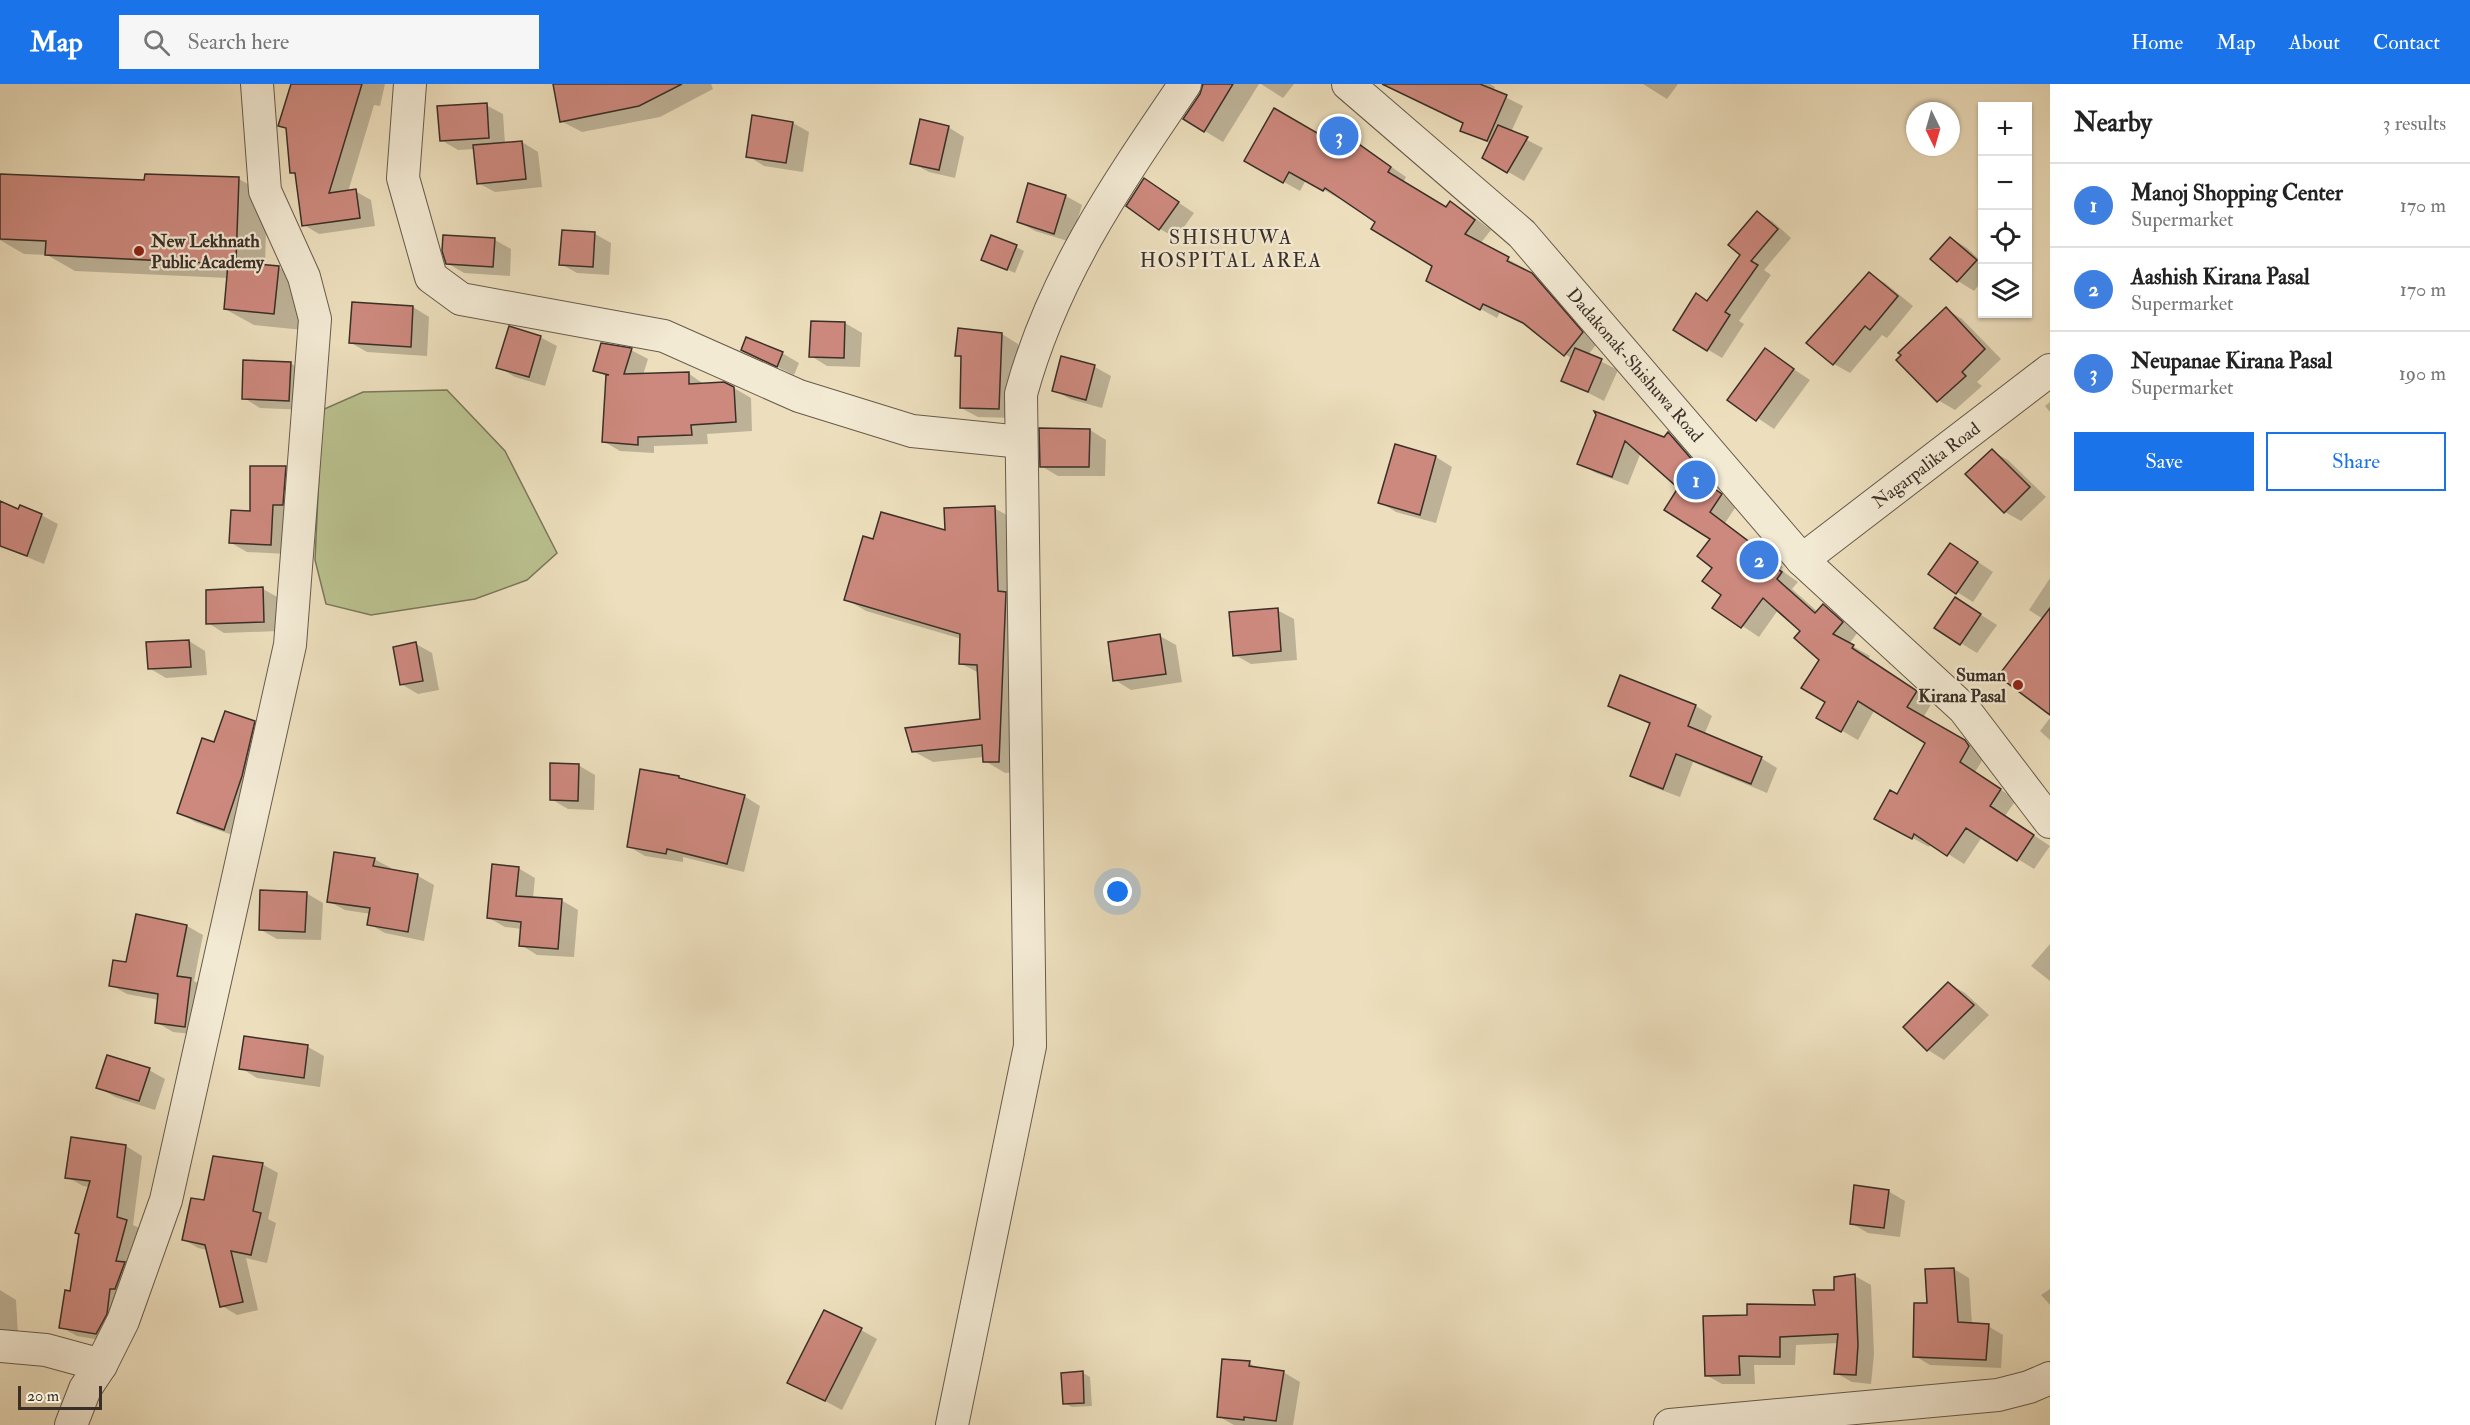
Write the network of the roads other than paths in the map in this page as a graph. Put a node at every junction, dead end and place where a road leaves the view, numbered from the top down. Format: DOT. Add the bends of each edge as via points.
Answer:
graph roads {
  1 [pos="257,84"];
  2 [pos="410,84"];
  3 [pos="1185,84"];
  4 [pos="1348,84"];
  5 [pos="2050,370"];
  6 [pos="1021,442"];
  7 [pos="1802,560"];
  8 [pos="2050,822"];
  9 [pos="0,1346"];
  10 [pos="101,1365"];
  11 [pos="2050,1378"];
  12 [pos="71,1425"];
  13 [pos="952,1425"];
  14 [pos="1670,1425"];
  1 -- 10 [label="street" via="265,191 304,277 315,319 291,645 166,1200 123,1320"];
  2 -- 6 [label="street" via="403,178 431,277 461,299 664,336 799,396 912,431"];
  3 -- 6 [label="street" via="1096,218 1062,285 1033,351 1022,394"];
  4 -- 7 [label="street, Dadakonak-Shishuwa Road" via="1522,234"];
  5 -- 7 [label="street, Nagarpalika Road"];
  6 -- 13 [label="street" via="1030,1046"];
  7 -- 8 [label="street, Dadakonak-Shishuwa Road" via="1964,709"];
  9 -- 10 [label="street" via="46,1350"];
  10 -- 12 [label="street" via="85,1389"];
  11 -- 14 [label="street" via="1998,1395"];
}
